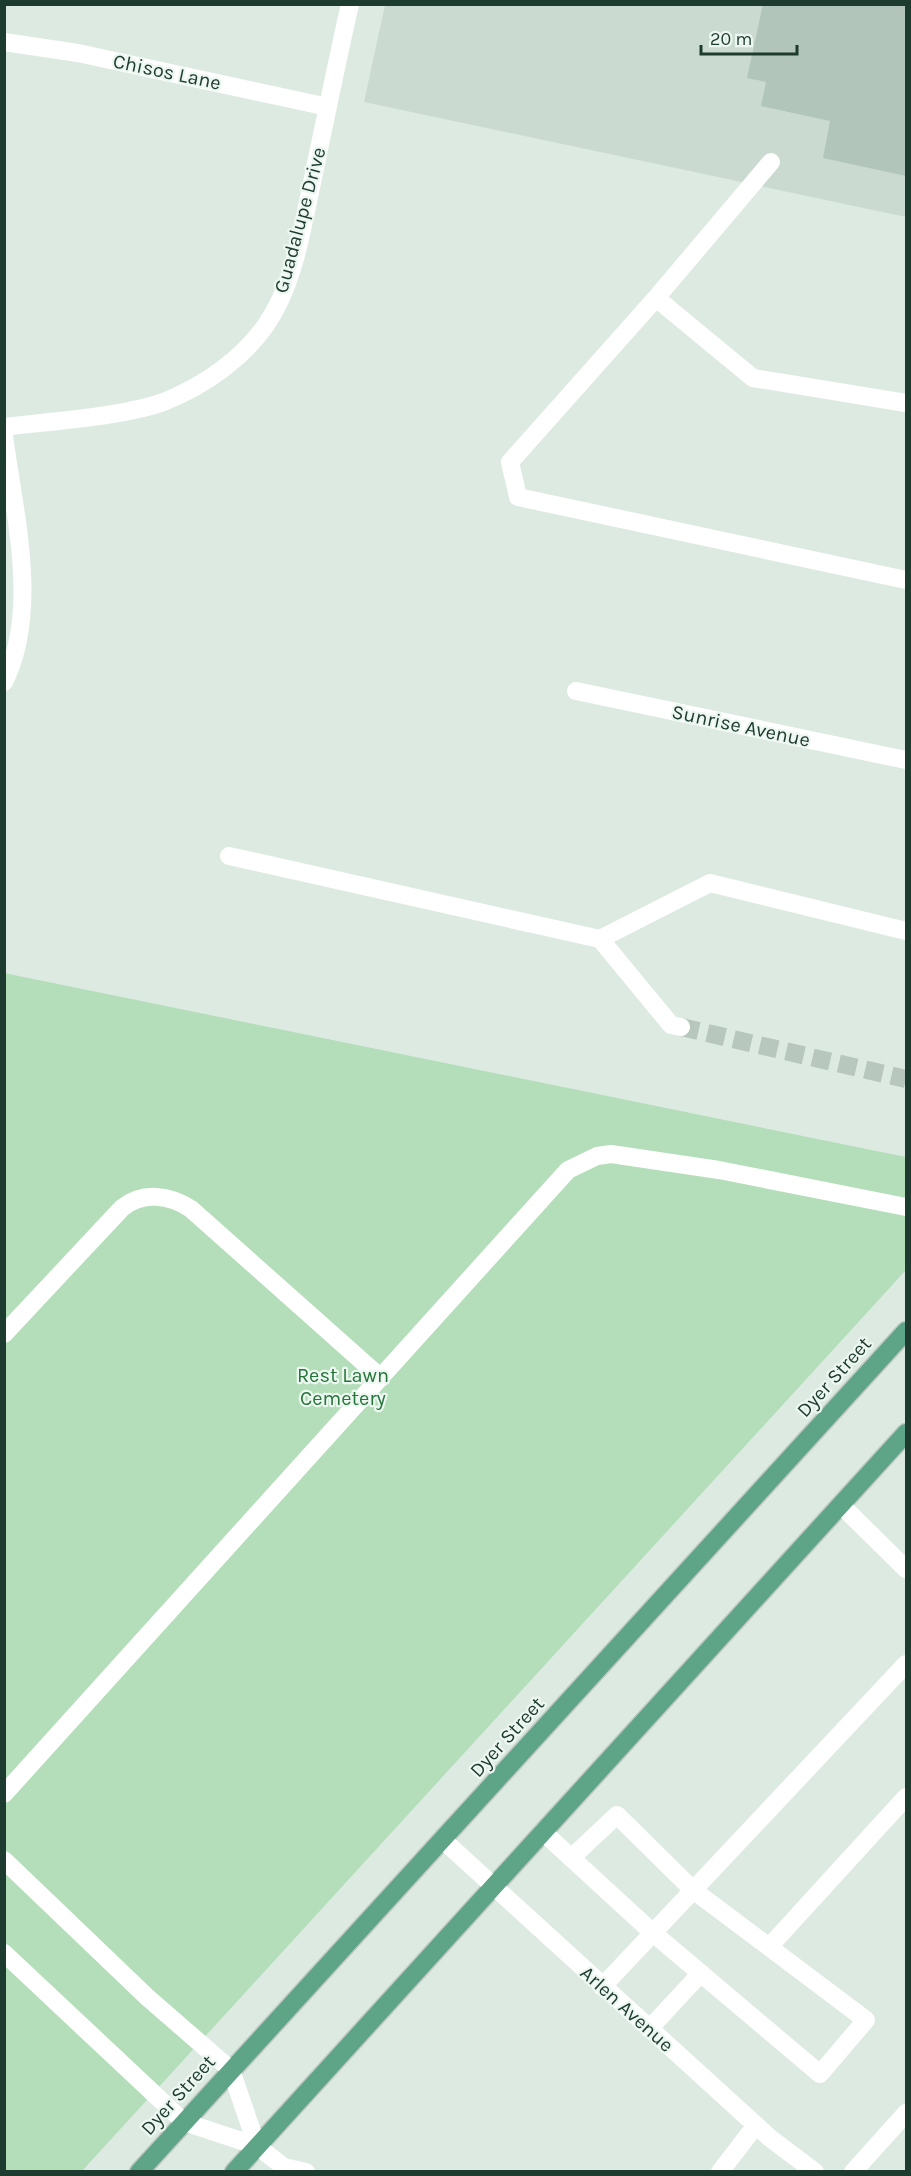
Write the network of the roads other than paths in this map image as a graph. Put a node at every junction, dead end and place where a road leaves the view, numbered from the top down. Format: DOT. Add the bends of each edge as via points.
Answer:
graph roads {
  1 [pos="350,4"];
  2 [pos="4,42"];
  3 [pos="328,107"];
  4 [pos="771,162"];
  5 [pos="656,298"];
  6 [pos="906,403"];
  7 [pos="4,427"];
  8 [pos="4,436"];
  9 [pos="906,580"];
  10 [pos="4,682"];
  11 [pos="576,691"];
  12 [pos="906,760"];
  13 [pos="230,856"];
  14 [pos="906,931"];
  15 [pos="600,939"];
  16 [pos="681,1027"];
  17 [pos="906,1207"];
  18 [pos="906,1331"];
  19 [pos="4,1334"];
  20 [pos="381,1378"];
  21 [pos="906,1433"];
  22 [pos="841,1505"];
  23 [pos="906,1569"];
  24 [pos="906,1664"];
  25 [pos="4,1794"];
  26 [pos="906,1797"];
  27 [pos="543,1832"];
  28 [pos="443,1840"];
  29 [pos="571,1858"];
  30 [pos="4,1860"];
  31 [pos="492,1888"];
  32 [pos="693,1890"];
  33 [pos="653,1933"];
  34 [pos="769,1947"];
  35 [pos="4,1953"];
  36 [pos="701,1973"];
  37 [pos="602,1987"];
  38 [pos="649,2029"];
  39 [pos="231,2070"];
  40 [pos="906,2113"];
  41 [pos="184,2122"];
  42 [pos="756,2125"];
  43 [pos="257,2146"];
  44 [pos="139,2172"];
  45 [pos="234,2172"];
  46 [pos="306,2172"];
  47 [pos="720,2172"];
  48 [pos="815,2172"];
  49 [pos="853,2172"];
  1 -- 3 [label="street, Guadalupe Drive"];
  2 -- 3 [label="street, Chisos Lane" via="78,53"];
  3 -- 7 [label="street, Guadalupe Drive" via="285,290 253,341 222,370 164,402"];
  4 -- 5 [label="street"];
  5 -- 6 [label="street" via="753,378"];
  5 -- 9 [label="street" via="510,462 518,497"];
  8 -- 10 [label="street" via="24,589 22,627"];
  11 -- 12 [label="street, Sunrise Avenue"];
  13 -- 15 [label="street"];
  14 -- 15 [label="street" via="710,883"];
  15 -- 16 [label="street" via="671,1025"];
  17 -- 20 [label="street" via="718,1170 611,1154 597,1156 568,1170"];
  18 -- 28 [label="main road, Dyer Street"];
  19 -- 20 [label="street" via="122,1208 147,1197 166,1197 191,1209"];
  20 -- 25 [label="street"];
  21 -- 22 [label="main road"];
  22 -- 23 [label="street"];
  22 -- 27 [label="main road"];
  24 -- 32 [label="street"];
  26 -- 34 [label="street"];
  27 -- 29 [label="street"];
  27 -- 31 [label="main road"];
  28 -- 31 [label="street, Arlen Avenue"];
  28 -- 39 [label="main road, Dyer Street"];
  29 -- 32 [label="street" via="617,1815"];
  29 -- 33 [label="street"];
  30 -- 39 [label="street" via="147,1997"];
  31 -- 37 [label="street, Arlen Avenue"];
  31 -- 43 [label="main road"];
  32 -- 33 [label="street"];
  32 -- 34 [label="street"];
  33 -- 36 [label="street"];
  33 -- 37 [label="street"];
  34 -- 36 [label="street" via="866,2020 820,2074"];
  35 -- 41 [label="street"];
  36 -- 38 [label="street"];
  37 -- 38 [label="street, Arlen Avenue"];
  38 -- 42 [label="street, Arlen Avenue"];
  39 -- 41 [label="main road, Dyer Street"];
  39 -- 43 [label="street"];
  40 -- 49 [label="street"];
  41 -- 43 [label="street"];
  41 -- 44 [label="main road, Dyer Street"];
  42 -- 47 [label="street"];
  42 -- 48 [label="street, Arlen Avenue"];
  43 -- 45 [label="main road"];
  43 -- 46 [label="street" via="284,2167"];
}
